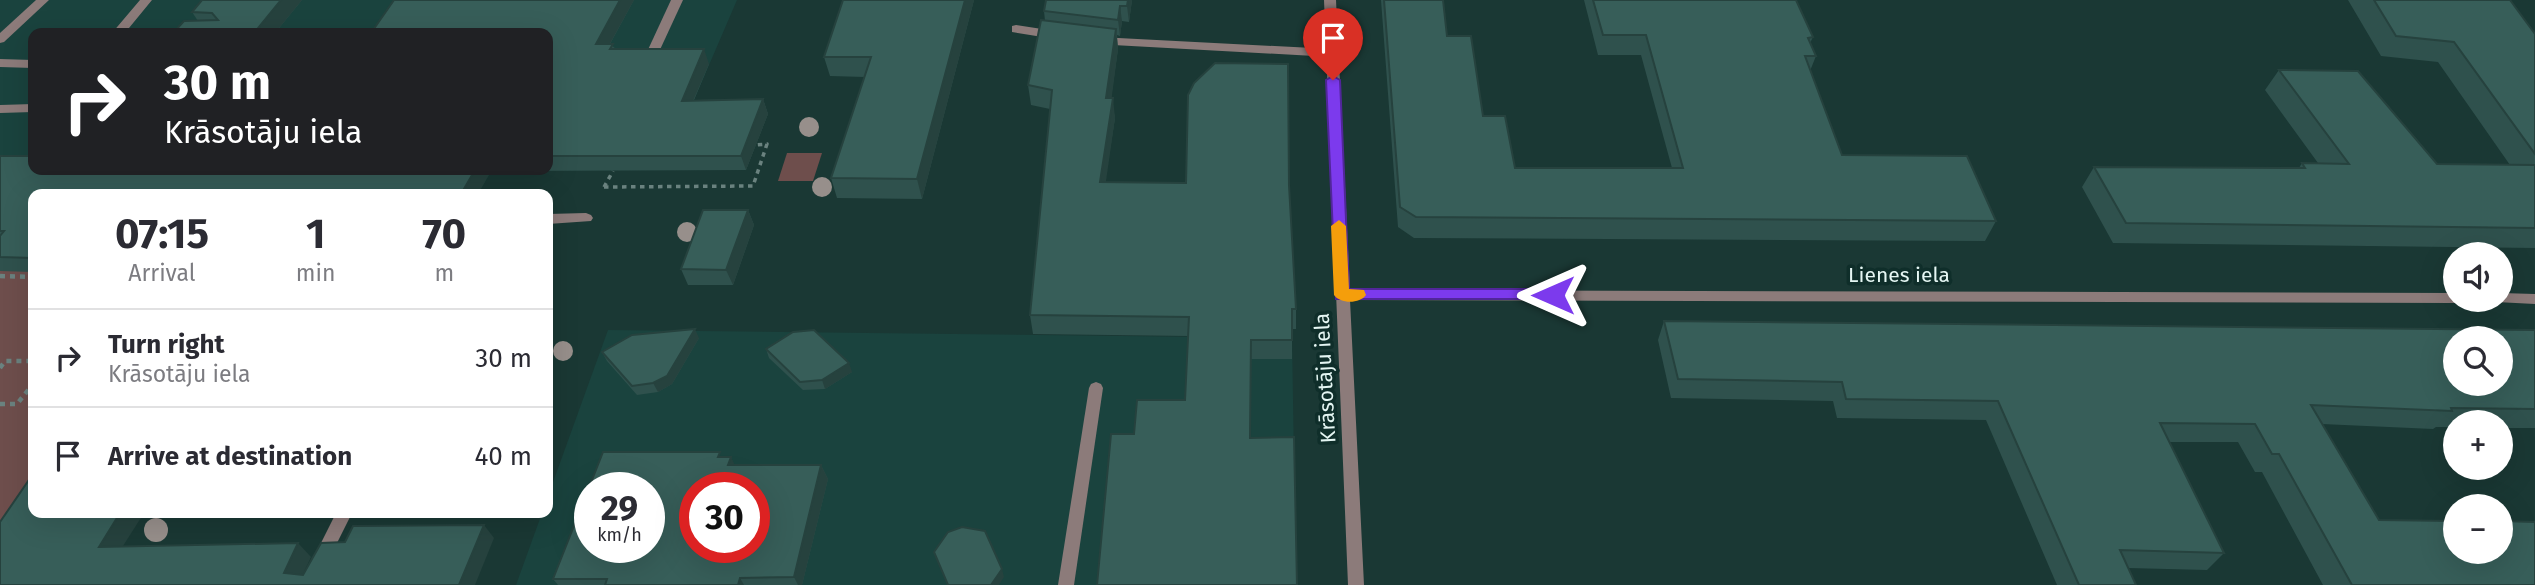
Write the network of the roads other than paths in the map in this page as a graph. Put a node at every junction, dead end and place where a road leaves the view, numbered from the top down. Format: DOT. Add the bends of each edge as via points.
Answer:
graph roads {
  1 [pos="43,0"];
  2 [pos="146,0"];
  3 [pos="677,0"];
  4 [pos="1330,0"];
  5 [pos="122,28"];
  6 [pos="1016,29"];
  7 [pos="1069,37"];
  8 [pos="1082,39"];
  9 [pos="0,40"];
  10 [pos="1332,53"];
  11 [pos="652,54"];
  12 [pos="0,64"];
  13 [pos="28,64"];
  14 [pos="28,108"];
  15 [pos="0,109"];
  16 [pos="586,218"];
  17 [pos="553,219"];
  18 [pos="1342,295"];
  19 [pos="2443,298"];
  20 [pos="2513,299"];
  21 [pos="2535,299"];
  22 [pos="1096,388"];
  23 [pos="342,518"];
  24 [pos="308,585"];
  25 [pos="1066,585"];
  26 [pos="1356,585"];
  1 -- 9 [label="street"];
  2 -- 5 [label="street"];
  3 -- 11 [label="street"];
  4 -- 10 [label="street, Krāsotāju iela"];
  6 -- 7 [label="street"];
  8 -- 10 [label="street"];
  10 -- 18 [label="street, Krāsotāju iela"];
  12 -- 13 [label="street"];
  14 -- 15 [label="street"];
  16 -- 17 [label="street"];
  18 -- 19 [label="street, Lienes iela"];
  18 -- 26 [label="street, Krāsotāju iela"];
  20 -- 21 [label="street"];
  22 -- 25 [label="street"];
  23 -- 24 [label="street"];
}
